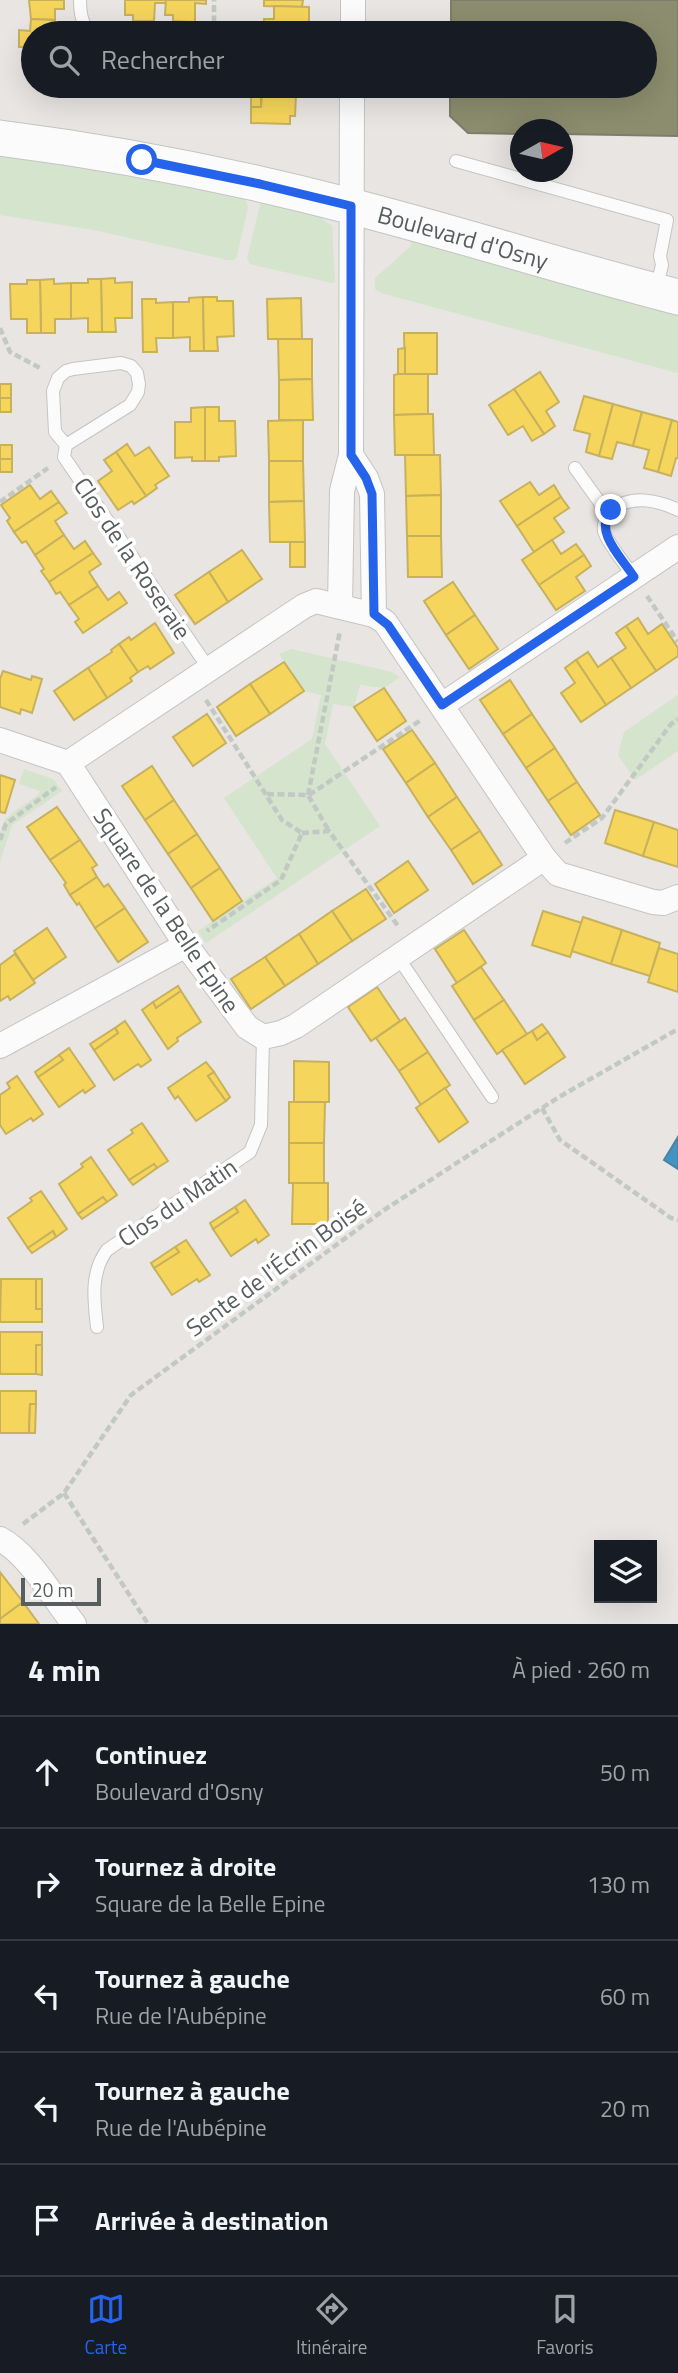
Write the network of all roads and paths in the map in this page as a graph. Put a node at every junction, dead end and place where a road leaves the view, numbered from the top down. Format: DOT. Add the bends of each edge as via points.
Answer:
graph roads {
  1 [pos="80,0"];
  2 [pos="214,0"];
  3 [pos="353,0"];
  4 [pos="83,21"];
  5 [pos="214,21"];
  6 [pos="353,21"];
  7 [pos="352,98"];
  8 [pos="0,138"];
  9 [pos="456,162"];
  10 [pos="351,206"];
  11 [pos="666,294"];
  12 [pos="0,328"];
  13 [pos="58,378"];
  14 [pos="65,451"];
  15 [pos="351,455"];
  16 [pos="575,468"];
  17 [pos="0,502"];
  18 [pos="678,510"];
  19 [pos="608,514"];
  20 [pos="678,547"];
  21 [pos="634,577"];
  22 [pos="342,606"];
  23 [pos="374,615"];
  24 [pos="678,642"];
  25 [pos="201,674"];
  26 [pos="442,705"];
  27 [pos="678,719"];
  28 [pos="0,740"];
  29 [pos="71,768"];
  30 [pos="267,794"];
  31 [pos="308,795"];
  32 [pos="329,831"];
  33 [pos="302,833"];
  34 [pos="0,840"];
  35 [pos="544,858"];
  36 [pos="678,897"];
  37 [pos="186,945"];
  38 [pos="406,952"];
  39 [pos="678,1030"];
  40 [pos="263,1037"];
  41 [pos="0,1046"];
  42 [pos="492,1097"];
  43 [pos="541,1108"];
  44 [pos="678,1220"];
  45 [pos="97,1327"];
  46 [pos="64,1493"];
  47 [pos="6,1535"];
  48 [pos="74,1624"];
  49 [pos="148,1624"];
  1 -- 4 [label="lane"];
  2 -- 5 [label="path"];
  3 -- 6 [label="street"];
  7 -- 10 [label="street"];
  8 -- 10 [label="main road, Boulevard d'Osny" via="103,152"];
  9 -- 11 [label="lane" via="667,220 660,256"];
  10 -- 11 [label="main road, Boulevard d'Osny"];
  10 -- 15 [label="street"];
  12 -- 13 [label="path" via="10,352"];
  13 -- 14 [label="lane, Clos de la Roseraie" via="53,391 55,432"];
  13 -- 14 [label="lane, Clos de la Roseraie" via="73,369 121,363 131,366 139,384 130,405"];
  14 -- 17 [label="path"];
  14 -- 25 [label="lane, Clos de la Roseraie"];
  15 -- 22 [label="street" via="342,491"];
  15 -- 23 [label="street" via="372,494"];
  16 -- 19 [label="lane"];
  18 -- 19 [label="lane" via="639,500 619,505"];
  19 -- 21 [label="lane" via="605,533"];
  20 -- 21 [label="street"];
  21 -- 24 [label="path"];
  21 -- 26 [label="street"];
  22 -- 23 [label="street"];
  22 -- 25 [label="street" via="308,604"];
  22 -- 31 [label="path"];
  23 -- 26 [label="street" via="388,625"];
  25 -- 29 [label="street"];
  25 -- 30 [label="path"];
  26 -- 31 [label="path"];
  26 -- 35 [label="street"];
  27 -- 35 [label="path" via="602,818"];
  28 -- 29 [label="street"];
  29 -- 34 [label="path" via="6,824"];
  29 -- 37 [label="street, Square de la Belle Epine"];
  30 -- 31 [label="path"];
  30 -- 33 [label="path" via="282,820"];
  31 -- 32 [label="path"];
  32 -- 33 [label="path"];
  32 -- 38 [label="path"];
  33 -- 37 [label="path" via="281,880"];
  35 -- 36 [label="street" via="554,872 576,881 653,902"];
  35 -- 38 [label="street"];
  37 -- 40 [label="street, Square de la Belle Epine" via="247,1027"];
  37 -- 41 [label="street"];
  38 -- 40 [label="street" via="296,1026"];
  38 -- 42 [label="lane"];
  39 -- 43 [label="path, Sente de l'Écrin Boisé"];
  40 -- 45 [label="lane, Clos du Matin" via="261,1125 250,1152 107,1250 95,1278"];
  43 -- 44 [label="path" via="560,1140"];
  43 -- 46 [label="path, Sente de l'Écrin Boisé" via="384,1210 131,1395"];
  46 -- 47 [label="path, Sente de l'Écrin Boisé"];
  46 -- 49 [label="path"];
  47 -- 48 [label="street"];
}
